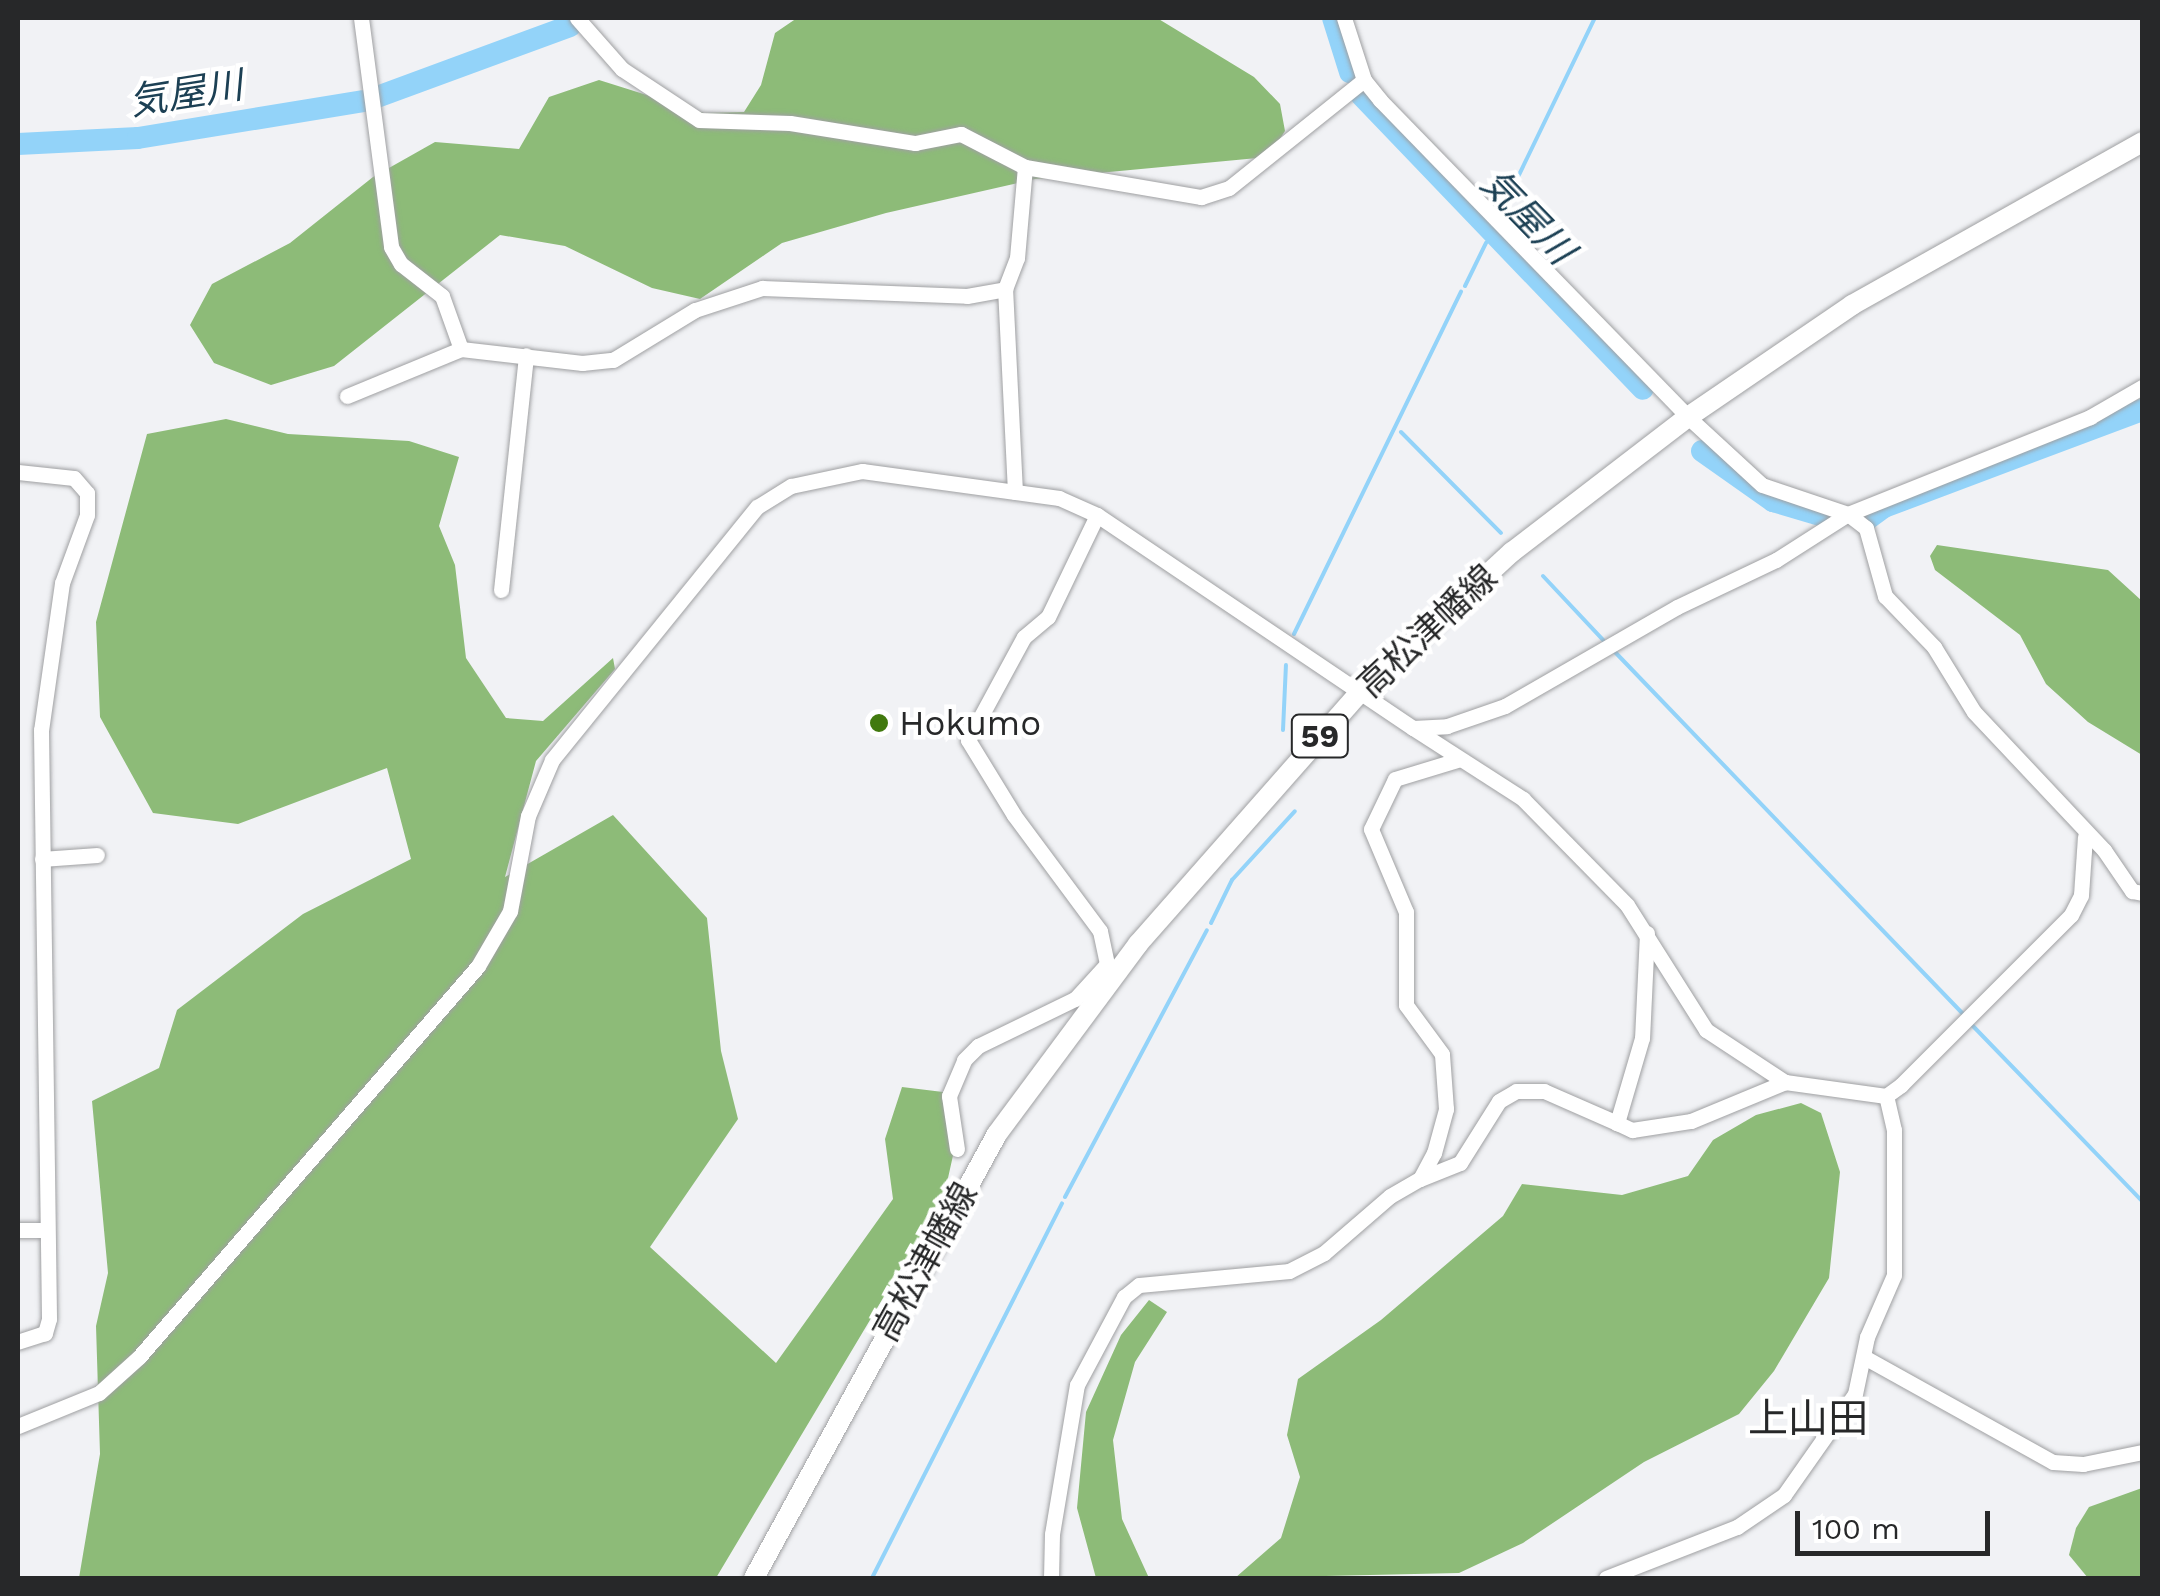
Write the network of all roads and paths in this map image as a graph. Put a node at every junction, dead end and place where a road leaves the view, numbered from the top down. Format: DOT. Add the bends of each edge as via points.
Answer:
graph roads {
  1 [pos="361,18"];
  2 [pos="577,18"];
  3 [pos="1344,18"];
  4 [pos="1364,80"];
  5 [pos="2142,142"];
  6 [pos="1025,167"];
  7 [pos="1005,288"];
  8 [pos="461,349"];
  9 [pos="526,355"];
  10 [pos="2142,387"];
  11 [pos="347,396"];
  12 [pos="1688,417"];
  13 [pos="18,472"];
  14 [pos="1015,492"];
  15 [pos="1848,514"];
  16 [pos="1098,516"];
  17 [pos="502,590"];
  18 [pos="1359,692"];
  19 [pos="1413,728"];
  20 [pos="1456,760"];
  21 [pos="2084,837"];
  22 [pos="97,856"];
  23 [pos="42,860"];
  24 [pos="2142,893"];
  25 [pos="1646,934"];
  26 [pos="1054,1011"];
  27 [pos="1076,1028"];
  28 [pos="1784,1082"];
  29 [pos="1886,1096"];
  30 [pos="1617,1123"];
  31 [pos="957,1149"];
  32 [pos="1420,1178"];
  33 [pos="18,1230"];
  34 [pos="46,1230"];
  35 [pos="18,1342"];
  36 [pos="1864,1357"];
  37 [pos="18,1426"];
  38 [pos="2142,1452"];
  39 [pos="754,1578"];
  40 [pos="1052,1578"];
  41 [pos="1606,1578"];
  1 -- 8 [label="street" via="391,247 401,264 442,296"];
  2 -- 6 [label="street" via="622,69 699,120 790,123 914,143 961,134"];
  3 -- 4 [label="street"];
  4 -- 6 [label="street" via="1229,188 1201,197"];
  4 -- 12 [label="street"];
  5 -- 12 [label="main road, 高松津幡線 / 59" via="1852,305"];
  6 -- 7 [label="street" via="1017,258"];
  7 -- 9 [label="street" via="967,296 762,288 695,310 613,360"];
  7 -- 14 [label="street"];
  8 -- 9 [label="street"];
  8 -- 11 [label="street"];
  9 -- 17 [label="street"];
  10 -- 15 [label="street" via="2090,417"];
  12 -- 15 [label="street" via="1762,485"];
  12 -- 18 [label="main road, 高松津幡線 / 59" via="1512,552"];
  13 -- 23 [label="street" via="63,472 87,492 88,516 62,583 43,712"];
  14 -- 16 [label="street" via="1058,498"];
  14 -- 37 [label="street" via="845,472 791,486 757,507 552,760 528,816 510,911 478,966 139,1357 99,1394"];
  15 -- 19 [label="street" via="1505,706 1447,726"];
  15 -- 21 [label="street" via="1866,528 1885,596 1934,647 1974,712"];
  16 -- 18 [label="street"];
  16 -- 26 [label="street" via="1048,617 1024,637 968,740 1106,943 1102,971"];
  18 -- 19 [label="street"];
  18 -- 27 [label="main road, 高松津幡線 / 59" via="1138,944"];
  19 -- 20 [label="street"];
  20 -- 25 [label="street" via="1522,798"];
  20 -- 32 [label="street" via="1395,779 1371,829 1410,932 1406,1005 1442,1054 1444,1126"];
  21 -- 24 [label="street"];
  21 -- 29 [label="street" via="2081,895 2071,915"];
  22 -- 23 [label="street"];
  23 -- 34 [label="street"];
  25 -- 28 [label="street" via="1706,1030"];
  25 -- 30 [label="street" via="1642,1038"];
  26 -- 27 [label="street"];
  26 -- 31 [label="street" via="978,1046 964,1060 949,1096"];
  27 -- 39 [label="main road, 高松津幡線 / 59" via="997,1134"];
  28 -- 29 [label="street"];
  28 -- 30 [label="street" via="1691,1121 1632,1130"];
  29 -- 36 [label="street" via="1894,1130 1894,1274"];
  30 -- 32 [label="street" via="1544,1091 1516,1091 1499,1101 1460,1163"];
  32 -- 40 [label="street" via="1324,1253 1289,1271 1139,1285 1124,1297 1077,1386 1052,1534"];
  33 -- 34 [label="street"];
  34 -- 35 [label="street" via="49,1319 45,1334"];
  36 -- 38 [label="street" via="2052,1462 2084,1464"];
  36 -- 41 [label="street" via="1855,1394 1784,1495 1737,1527"];
}
